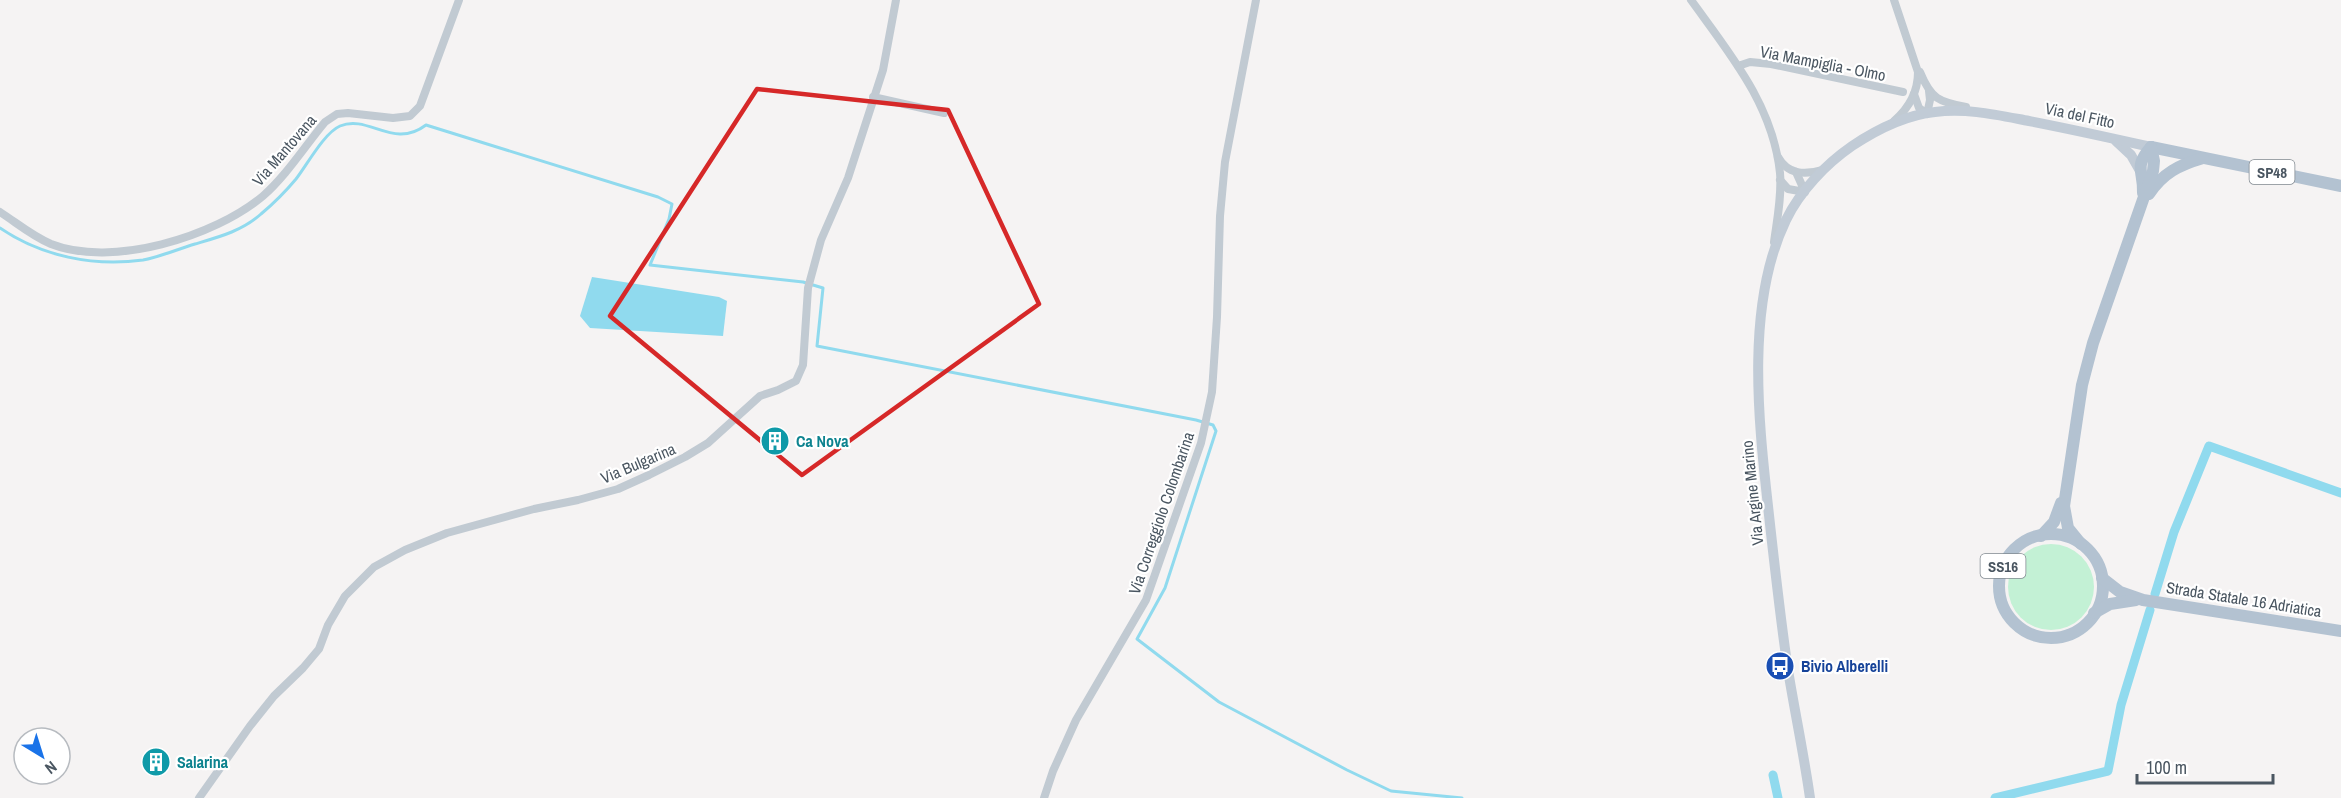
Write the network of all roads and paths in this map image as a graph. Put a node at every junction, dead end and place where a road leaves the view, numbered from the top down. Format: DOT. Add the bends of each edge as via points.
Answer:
graph roads {
  1 [pos="459,0"];
  2 [pos="896,0"];
  3 [pos="1256,0"];
  4 [pos="1692,0"];
  5 [pos="1894,0"];
  6 [pos="1913,57"];
  7 [pos="1738,66"];
  8 [pos="1928,89"];
  9 [pos="1903,92"];
  10 [pos="1914,94"];
  11 [pos="873,98"];
  12 [pos="1975,111"];
  13 [pos="944,113"];
  14 [pos="1927,114"];
  15 [pos="1888,126"];
  16 [pos="2113,139"];
  17 [pos="2151,147"];
  18 [pos="1776,151"];
  19 [pos="2204,158"];
  20 [pos="2139,169"];
  21 [pos="1824,170"];
  22 [pos="1796,172"];
  23 [pos="1780,180"];
  24 [pos="2341,186"];
  25 [pos="1804,192"];
  26 [pos="2140,206"];
  27 [pos="0,212"];
  28 [pos="1772,261"];
  29 [pos="2066,488"];
  30 [pos="2041,536"];
  31 [pos="2081,544"];
  32 [pos="2102,578"];
  33 [pos="2143,600"];
  34 [pos="2094,614"];
  35 [pos="2341,630"];
  36 [pos="199,798"];
  37 [pos="1044,798"];
  38 [pos="1810,798"];
  1 -- 27 [label="street, Via Mantovana" via="420,106 410,116 337,114 325,122 264,195 204,231 127,251 98,253 50,244"];
  2 -- 11 [label="street, Via Bulgarina"];
  3 -- 37 [label="street, Via Correggiolo Colombarina" via="1225,162 1212,392 1201,443 1146,600 1076,720"];
  4 -- 7 [label="street"];
  5 -- 6 [label="street"];
  6 -- 8 [label="street"];
  6 -- 10 [label="street" via="1918,72"];
  7 -- 9 [label="street, Via Mampiglia - Olmo" via="1750,62 1771,64"];
  7 -- 18 [label="street" via="1762,105"];
  8 -- 12 [label="street" via="1938,100"];
  8 -- 14 [label="street"];
  10 -- 14 [label="street" via="1919,108"];
  10 -- 15 [label="street" via="1905,111"];
  11 -- 13 [label="street"];
  11 -- 36 [label="street, Via Bulgarina" via="809,284 803,365 796,381 760,396 730,426 685,457 618,489 447,533 374,567 345,596 319,649 256,718"];
  12 -- 14 [label="street, Via del Fitto / SP48"];
  12 -- 16 [label="street, Via del Fitto / SP48"];
  14 -- 15 [label="street, Via del Fitto / SP48"];
  15 -- 21 [label="street, Via del Fitto / SP48" via="1860,141"];
  16 -- 17 [label="street, Via del Fitto / SP48"];
  16 -- 20 [label="street" via="2131,155"];
  17 -- 19 [label="main road, Via del Fitto / SP48"];
  17 -- 20 [label="main road"];
  17 -- 26 [label="main road, SS16" via="2153,171"];
  18 -- 22 [label="street" via="1784,166"];
  18 -- 23 [label="street"];
  19 -- 24 [label="main road, Via del Fitto / SP48"];
  19 -- 26 [label="main road, SS16" via="2165,175"];
  20 -- 26 [label="main road, SS16" via="2143,186"];
  21 -- 22 [label="street"];
  21 -- 25 [label="street, Via del Fitto / SP48"];
  22 -- 25 [label="street"];
  23 -- 25 [label="street" via="1788,189"];
  23 -- 28 [label="street"];
  25 -- 28 [label="street, Via Argine Marino / SP48" via="1785,223"];
  26 -- 29 [label="main road, SS16" via="2084,373"];
  28 -- 38 [label="street, Via Argine Marino / SP48" via="1760,348 1761,436 1787,658"];
  29 -- 30 [label="main road, SS16" via="2057,517"];
  29 -- 31 [label="main road, SS16" via="2066,522"];
  30 -- 31 [label="main road, SS16" via="2066,537"];
  30 -- 34 [label="main road, Strada Statale 16 Adriatica / SS16" via="2015,549 2004,564 1999,593 2005,611 2026,632 2054,638 2073,633"];
  31 -- 32 [label="main road, Strada Statale 16 Adriatica" via="2095,559"];
  32 -- 33 [label="main road, Strada Statale 16 Adriatica" via="2120,592"];
  32 -- 34 [label="main road" via="2102,593"];
  33 -- 34 [label="main road, Strada Statale 16 Adriatica" via="2119,602"];
  33 -- 35 [label="main road, Strada Statale 16 Adriatica"];
}
